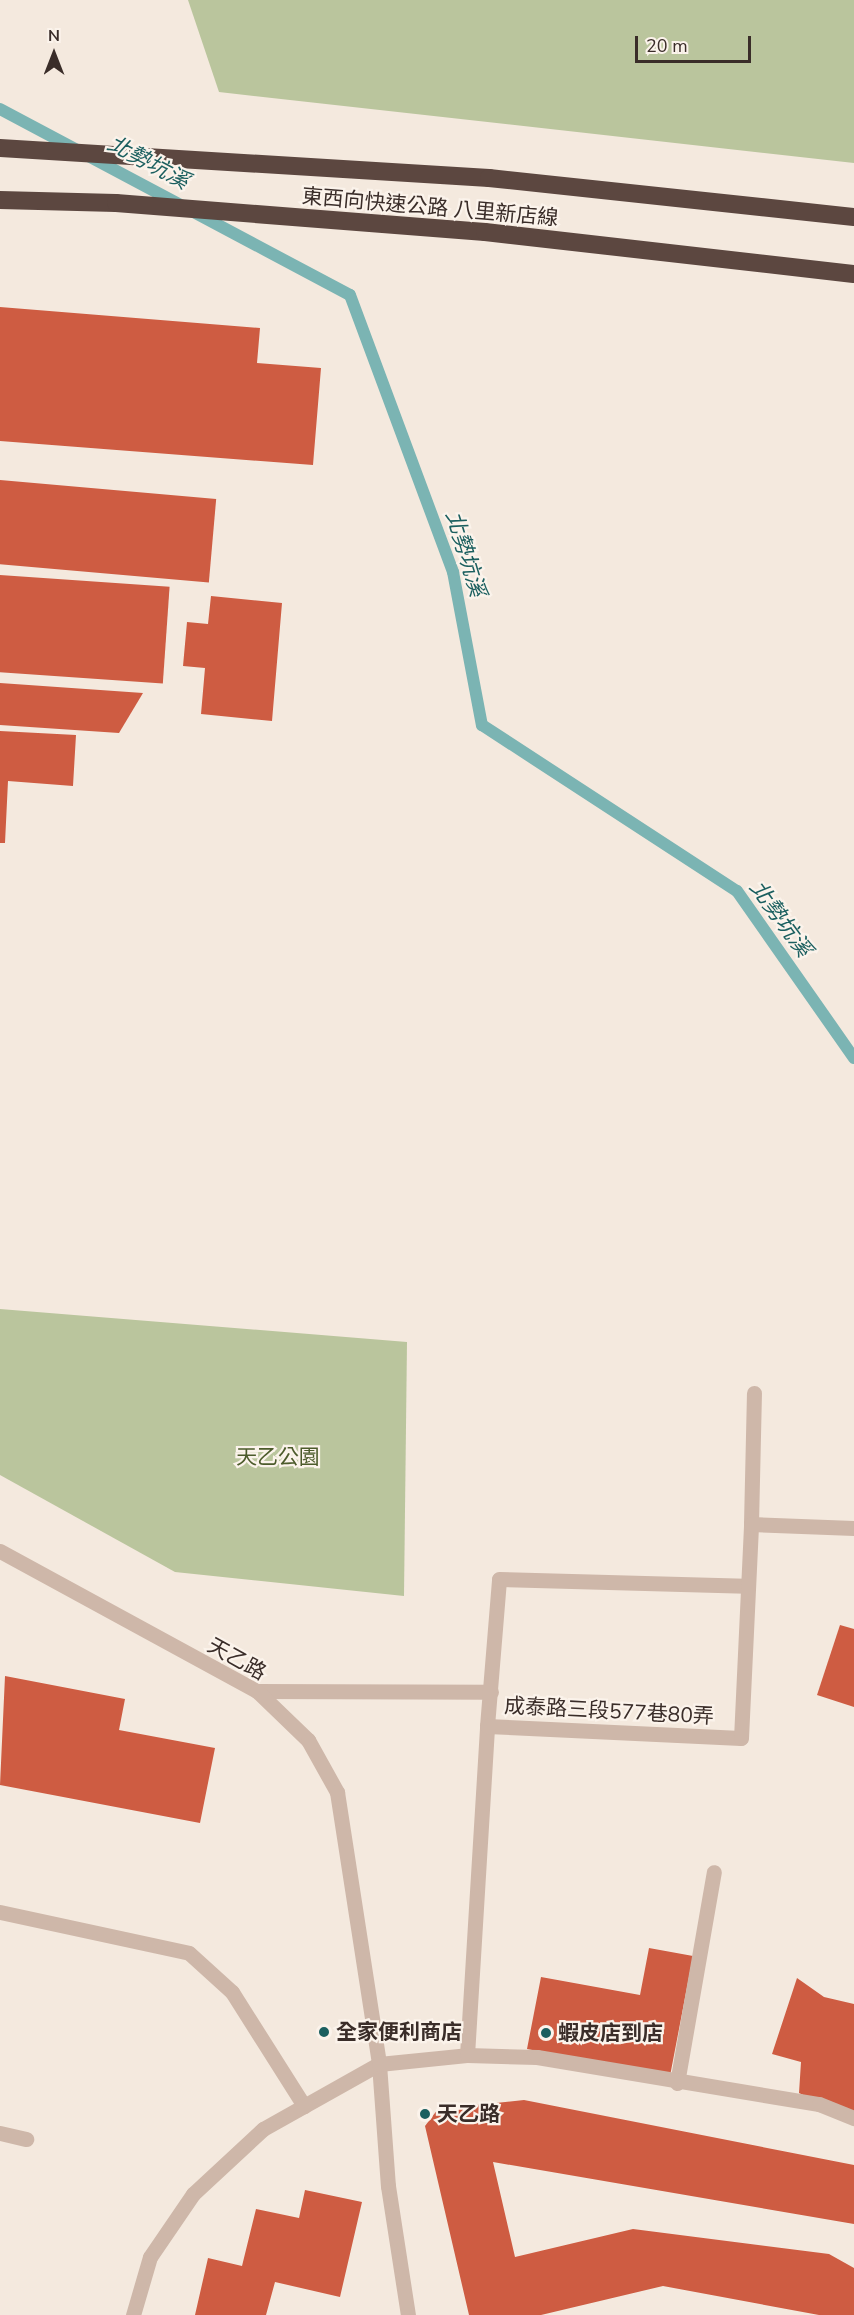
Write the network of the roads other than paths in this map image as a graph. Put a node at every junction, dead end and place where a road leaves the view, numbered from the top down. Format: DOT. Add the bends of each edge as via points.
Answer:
graph roads {
  1 [pos="0,148"];
  2 [pos="0,200"];
  3 [pos="854,217"];
  4 [pos="854,274"];
  5 [pos="754,1393"];
  6 [pos="751,1524"];
  7 [pos="854,1528"];
  8 [pos="0,1551"];
  9 [pos="745,1586"];
  10 [pos="257,1691"];
  11 [pos="491,1692"];
  12 [pos="486,1726"];
  13 [pos="714,1872"];
  14 [pos="0,1912"];
  15 [pos="467,2055"];
  16 [pos="379,2064"];
  17 [pos="677,2083"];
  18 [pos="304,2106"];
  19 [pos="854,2118"];
  20 [pos="0,2133"];
  21 [pos="26,2139"];
  22 [pos="133,2315"];
  23 [pos="408,2315"];
  1 -- 3 [label="highway, 東西向快速公路 八里新店線" via="489,178"];
  2 -- 4 [label="highway, 東西向快速公路 八里新店線" via="116,203 485,232"];
  5 -- 6 [label="street, 成泰路三段577巷80弄"];
  6 -- 7 [label="street"];
  6 -- 9 [label="street, 成泰路三段577巷80弄"];
  8 -- 10 [label="street, 天乙路"];
  9 -- 11 [label="street" via="499,1579"];
  9 -- 12 [label="street, 成泰路三段577巷80弄" via="741,1738"];
  10 -- 11 [label="street, 成泰路三段577巷80弄"];
  10 -- 16 [label="street, 天乙路" via="308,1740 337,1792"];
  11 -- 12 [label="street"];
  12 -- 15 [label="street, 成泰路三段577巷80弄"];
  13 -- 17 [label="street"];
  14 -- 18 [label="street" via="189,1953 232,1992"];
  15 -- 16 [label="street"];
  15 -- 17 [label="street" via="537,2057"];
  16 -- 18 [label="street"];
  16 -- 23 [label="street, 天乙路" via="388,2186"];
  17 -- 19 [label="street" via="819,2104"];
  18 -- 22 [label="street" via="263,2129 193,2194 150,2258"];
  20 -- 21 [label="street"];
}
